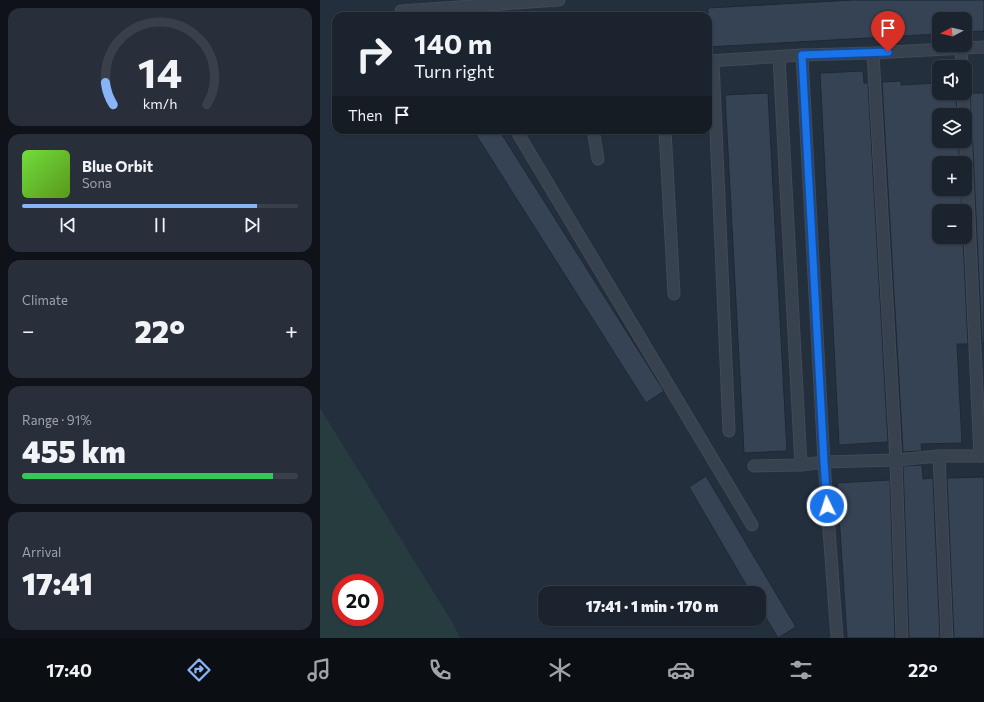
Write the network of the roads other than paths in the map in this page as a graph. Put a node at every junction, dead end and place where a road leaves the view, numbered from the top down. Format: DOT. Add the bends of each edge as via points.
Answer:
graph roads {
  1 [pos="559,0"];
  2 [pos="401,11"];
  3 [pos="984,47"];
  4 [pos="972,48"];
  5 [pos="932,50"];
  6 [pos="873,53"];
  7 [pos="802,55"];
  8 [pos="779,57"];
  9 [pos="712,61"];
  10 [pos="712,82"];
  11 [pos="518,134"];
  12 [pos="594,134"];
  13 [pos="665,134"];
  14 [pos="966,148"];
  15 [pos="598,160"];
  16 [pos="674,294"];
  17 [pos="729,431"];
  18 [pos="938,456"];
  19 [pos="982,456"];
  20 [pos="896,460"];
  21 [pos="824,462"];
  22 [pos="801,465"];
  23 [pos="754,466"];
  24 [pos="752,525"];
  25 [pos="837,638"];
  26 [pos="902,638"];
  27 [pos="947,638"];
  1 -- 2 [label="lane"];
  3 -- 4 [label="lane"];
  5 -- 6 [label="lane"];
  6 -- 7 [label="lane"];
  6 -- 20 [label="lane"];
  7 -- 8 [label="lane"];
  7 -- 21 [label="lane"];
  8 -- 9 [label="lane"];
  8 -- 22 [label="lane"];
  10 -- 17 [label="lane"];
  11 -- 24 [label="lane"];
  12 -- 15 [label="lane"];
  13 -- 16 [label="lane"];
  14 -- 19 [label="lane"];
  18 -- 19 [label="lane"];
  18 -- 20 [label="lane"];
  18 -- 27 [label="lane"];
  20 -- 21 [label="lane"];
  20 -- 26 [label="lane"];
  21 -- 22 [label="lane"];
  21 -- 25 [label="lane"];
  22 -- 23 [label="lane"];
}
